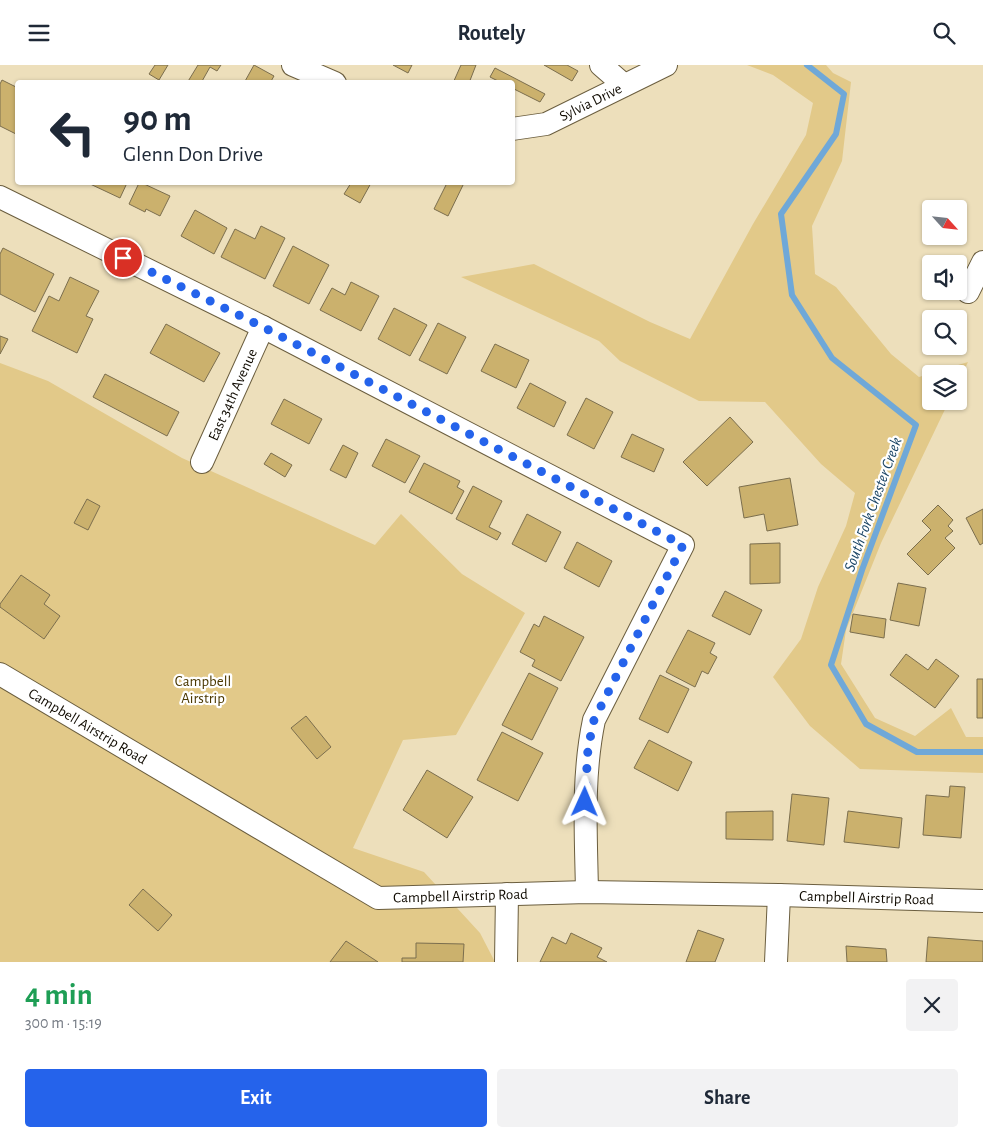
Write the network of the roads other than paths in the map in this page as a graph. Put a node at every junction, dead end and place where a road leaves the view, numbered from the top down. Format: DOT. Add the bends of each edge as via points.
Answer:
graph roads {
  1 [pos="293,65"];
  2 [pos="601,65"];
  3 [pos="666,65"];
  4 [pos="328,80"];
  5 [pos="624,85"];
  6 [pos="515,129"];
  7 [pos="0,197"];
  8 [pos="983,262"];
  9 [pos="968,292"];
  10 [pos="263,327"];
  11 [pos="202,462"];
  12 [pos="0,674"];
  13 [pos="587,892"];
  14 [pos="507,895"];
  15 [pos="778,895"];
  16 [pos="983,901"];
  17 [pos="506,962"];
  18 [pos="776,962"];
  1 -- 4 [label="street"];
  2 -- 5 [label="street"];
  3 -- 5 [label="street, Sylvia Drive"];
  5 -- 6 [label="street, Sylvia Drive" via="546,125"];
  7 -- 10 [label="street"];
  8 -- 9 [label="street"];
  10 -- 11 [label="street, East 34th Avenue"];
  10 -- 13 [label="street" via="683,545 594,720 585,784"];
  12 -- 14 [label="street, Campbell Airstrip Road" via="378,898"];
  13 -- 14 [label="street, Campbell Airstrip Road"];
  13 -- 15 [label="street, Campbell Airstrip Road"];
  14 -- 17 [label="street"];
  15 -- 16 [label="street, Campbell Airstrip Road"];
  15 -- 18 [label="street"];
}
